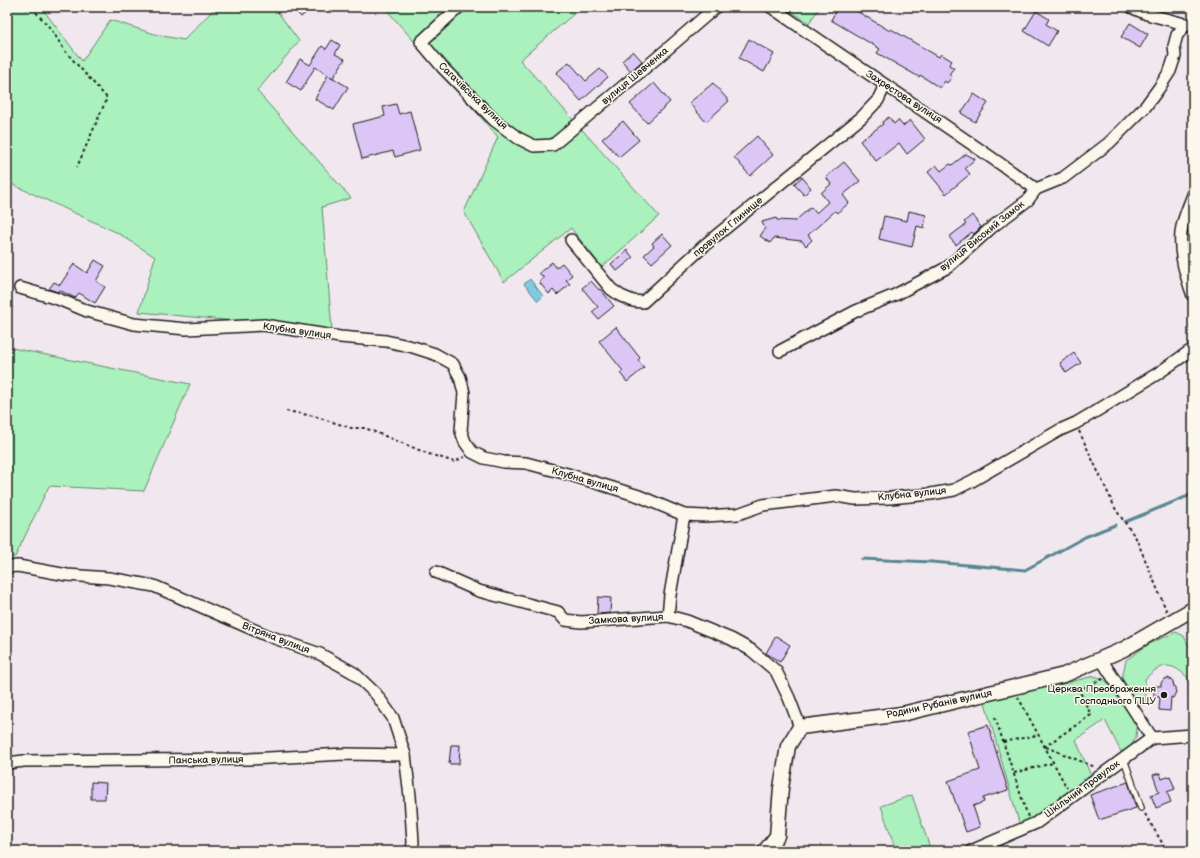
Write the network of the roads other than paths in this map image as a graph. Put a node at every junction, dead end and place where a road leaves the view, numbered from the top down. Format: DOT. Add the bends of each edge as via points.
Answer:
graph roads {
  1 [pos="459,7"];
  2 [pos="716,7"];
  3 [pos="771,7"];
  4 [pos="1131,7"];
  5 [pos="1190,25"];
  6 [pos="884,85"];
  7 [pos="553,145"];
  8 [pos="1036,189"];
  9 [pos="1193,195"];
  10 [pos="571,240"];
  11 [pos="20,288"];
  12 [pos="1193,296"];
  13 [pos="1193,349"];
  14 [pos="780,350"];
  15 [pos="684,515"];
  16 [pos="7,567"];
  17 [pos="436,572"];
  18 [pos="1193,609"];
  19 [pos="668,616"];
  20 [pos="1101,659"];
  21 [pos="800,727"];
  22 [pos="1193,736"];
  23 [pos="1152,738"];
  24 [pos="405,755"];
  25 [pos="1124,759"];
  26 [pos="7,763"];
  27 [pos="1141,808"];
  28 [pos="412,851"];
  29 [pos="764,851"];
  30 [pos="971,851"];
  1 -- 7 [label="street, Сагачівська вулиця" via="421,42 494,120 518,138 534,146"];
  2 -- 7 [label="street, вулиця Шевченка"];
  3 -- 6 [label="street, Захрестова вулиця"];
  4 -- 5 [label="street" via="1147,14"];
  5 -- 8 [label="street, вулиця Високий Замок" via="1177,35 1175,56 1170,71 1145,107 1109,143 1063,178"];
  6 -- 8 [label="street, Захрестова вулиця"];
  6 -- 10 [label="street, провулок Глинище" via="878,100 862,117 706,244 643,302 621,296 611,289"];
  8 -- 14 [label="street, вулиця Високий Замок" via="1028,200 992,227 948,267 896,295 856,311"];
  9 -- 12 [label="street" via="1181,232 1181,253"];
  11 -- 15 [label="street, Клубна вулиця" via="58,299 86,311 134,324 186,329 264,325 386,342 435,354 453,364 460,377 464,393 461,431 472,452 484,458 526,463 585,479 640,496"];
  13 -- 15 [label="street, Клубна вулиця" via="1076,423 954,490 890,498 855,499 836,496 763,505 738,514"];
  15 -- 19 [label="street"];
  16 -- 24 [label="street, Вітряна вулиця" via="18,566 154,586 266,635 320,654 354,673 376,694 393,718"];
  17 -- 19 [label="street, Замкова вулиця" via="479,591 558,612 565,620 581,622"];
  18 -- 20 [label="street, Родини Рубанів вулиця"];
  19 -- 21 [label="street, Замкова вулиця" via="731,639 750,650 776,671"];
  20 -- 21 [label="street, Родини Рубанів вулиця" via="1064,675 902,714"];
  20 -- 23 [label="street"];
  21 -- 29 [label="street" via="788,746 777,836"];
  22 -- 23 [label="street"];
  23 -- 25 [label="street, Шкільний провулок"];
  24 -- 26 [label="street, Панська вулиця" via="345,754 249,759"];
  24 -- 28 [label="street, Вітряна вулиця" via="410,796"];
  25 -- 27 [label="lane"];
  25 -- 30 [label="street, Шкільний провулок" via="1036,824"];
}
